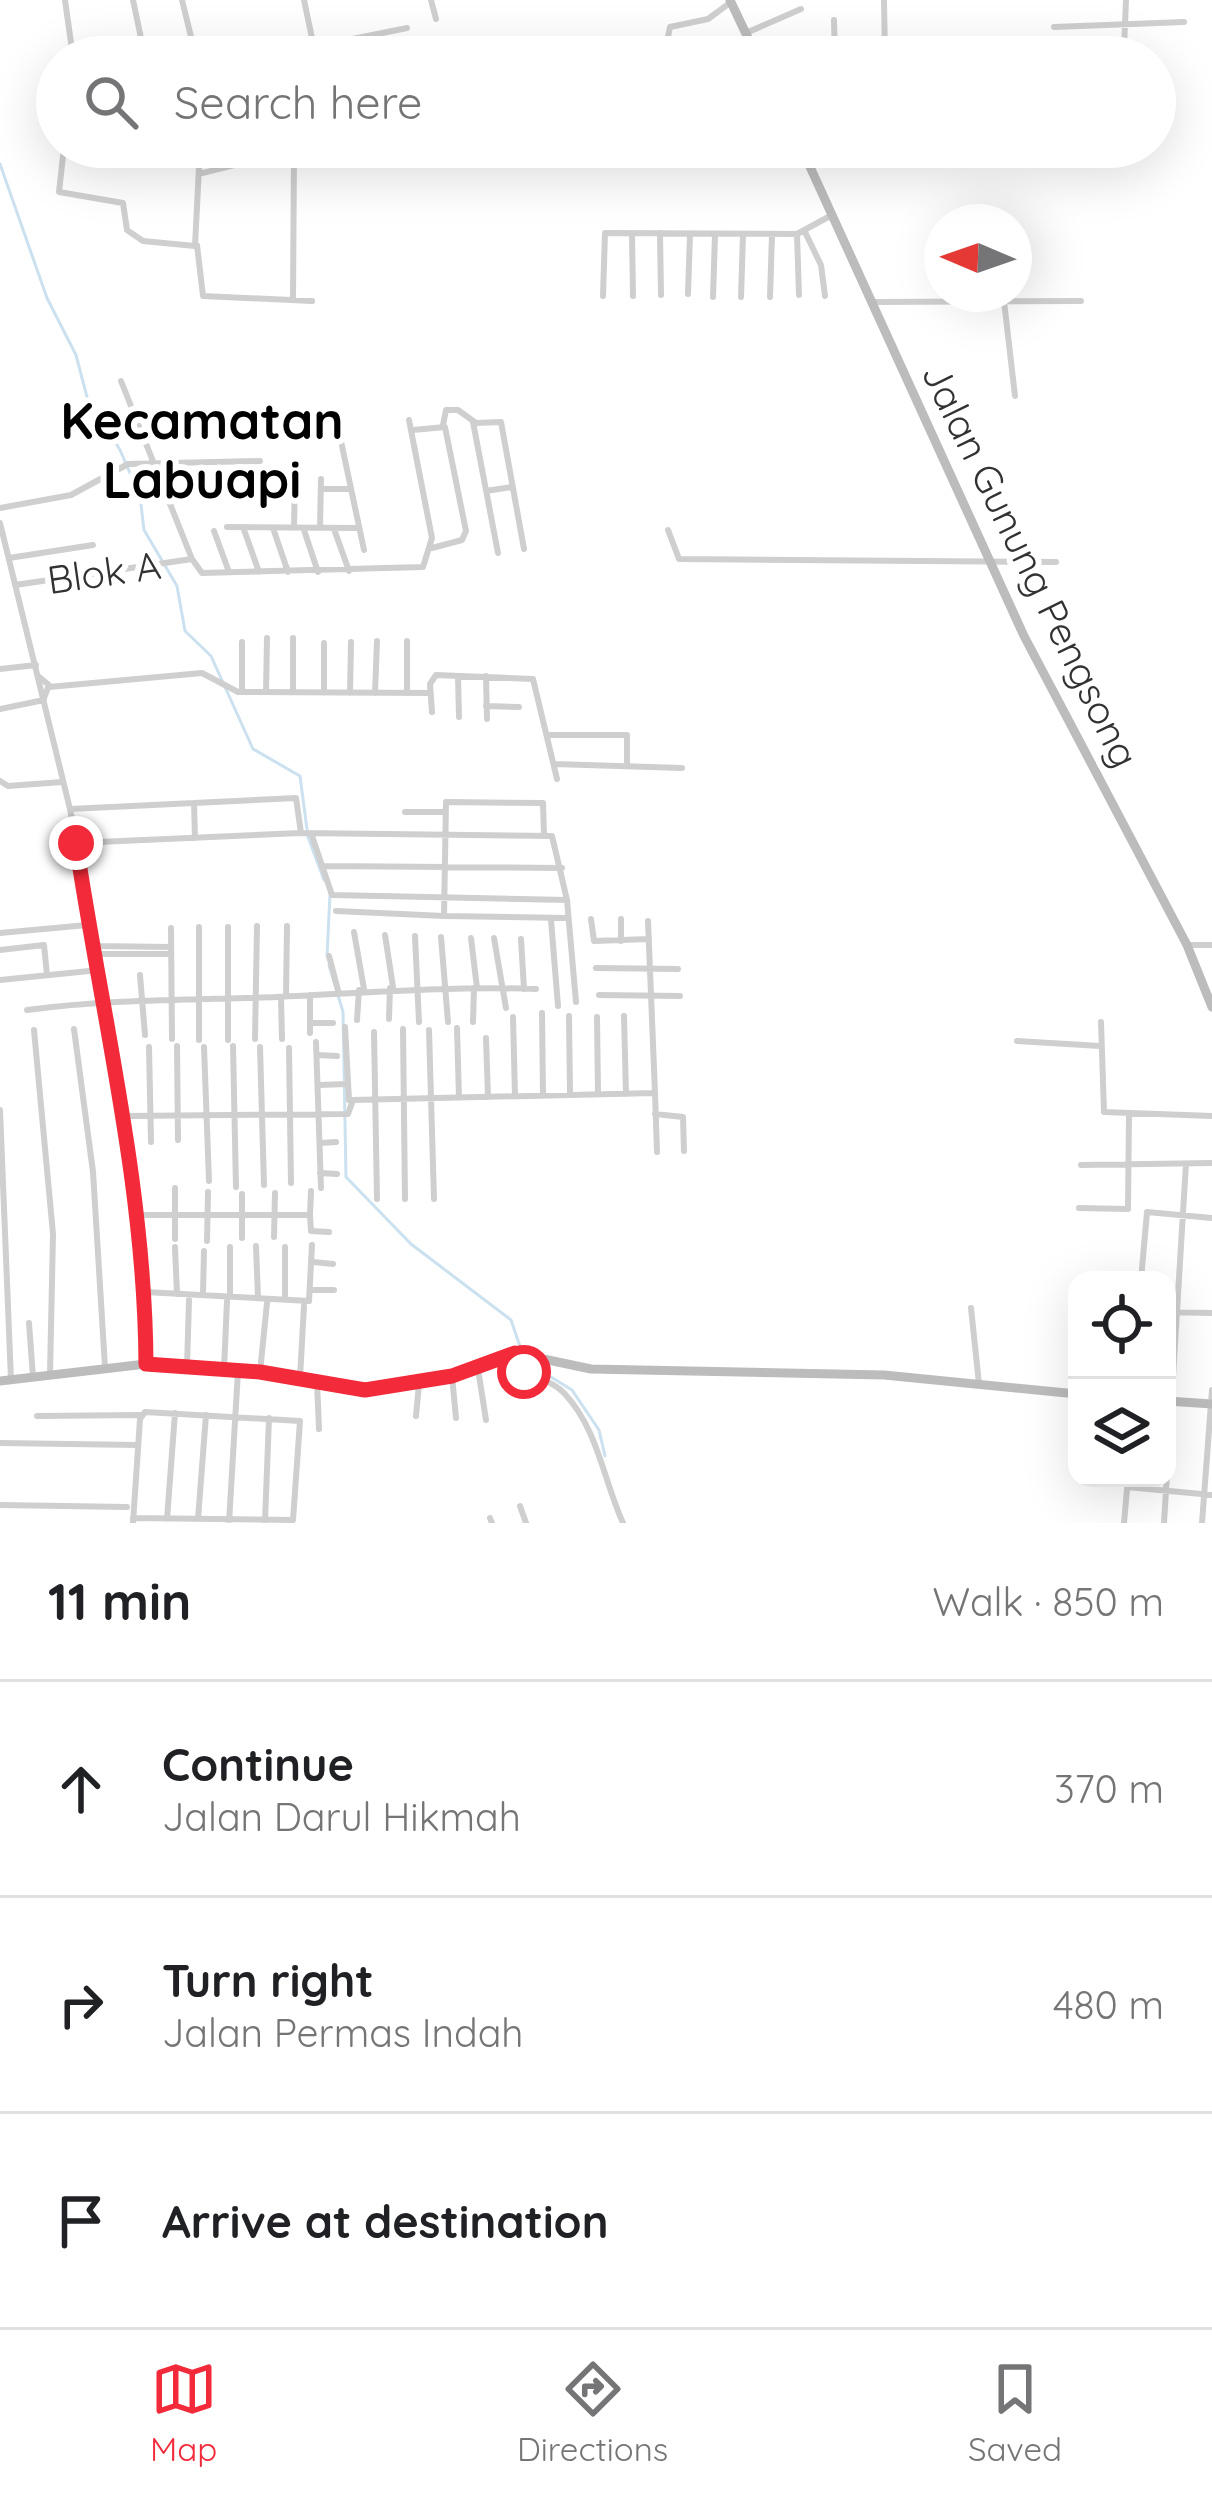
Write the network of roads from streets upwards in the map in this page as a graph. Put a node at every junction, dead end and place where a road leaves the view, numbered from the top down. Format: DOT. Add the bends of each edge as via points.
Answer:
graph roads {
  1 [pos="65,0"];
  2 [pos="133,0"];
  3 [pos="182,0"];
  4 [pos="304,0"];
  5 [pos="431,0"];
  6 [pos="884,0"];
  7 [pos="1126,0"];
  8 [pos="731,1"];
  9 [pos="801,9"];
  10 [pos="436,19"];
  11 [pos="834,20"];
  12 [pos="1184,22"];
  13 [pos="1125,23"];
  14 [pos="1054,27"];
  15 [pos="407,28"];
  16 [pos="746,33"];
  17 [pos="70,36"];
  18 [pos="141,36"];
  19 [pos="191,36"];
  20 [pos="312,36"];
  21 [pos="368,36"];
  22 [pos="668,36"];
  23 [pos="747,36"];
  24 [pos="834,36"];
  25 [pos="885,36"];
  26 [pos="1124,36"];
  27 [pos="61,168"];
  28 [pos="200,168"];
  29 [pos="214,168"];
  30 [pos="294,168"];
  31 [pos="811,168"];
  32 [pos="200,173"];
  33 [pos="832,215"];
  34 [pos="632,233"];
  35 [pos="660,233"];
  36 [pos="690,233"];
  37 [pos="715,233"];
  38 [pos="801,233"];
  39 [pos="743,234"];
  40 [pos="772,235"];
  41 [pos="197,245"];
  42 [pos="688,294"];
  43 [pos="799,295"];
  44 [pos="603,296"];
  45 [pos="633,296"];
  46 [pos="661,296"];
  47 [pos="825,296"];
  48 [pos="713,297"];
  49 [pos="741,297"];
  50 [pos="770,298"];
  51 [pos="293,299"];
  52 [pos="312,301"];
  53 [pos="1032,301"];
  54 [pos="1082,301"];
  55 [pos="874,302"];
  56 [pos="924,302"];
  57 [pos="1005,312"];
  58 [pos="122,382"];
  59 [pos="1015,396"];
  60 [pos="410,420"];
  61 [pos="473,422"];
  62 [pos="443,425"];
  63 [pos="338,427"];
  64 [pos="411,430"];
  65 [pos="153,460"];
  66 [pos="260,461"];
  67 [pos="295,478"];
  68 [pos="321,479"];
  69 [pos="513,487"];
  70 [pos="349,488"];
  71 [pos="321,489"];
  72 [pos="486,491"];
  73 [pos="0,508"];
  74 [pos="0,524"];
  75 [pos="227,527"];
  76 [pos="243,527"];
  77 [pos="273,527"];
  78 [pos="298,528"];
  79 [pos="320,528"];
  80 [pos="334,528"];
  81 [pos="357,528"];
  82 [pos="668,530"];
  83 [pos="214,531"];
  84 [pos="93,545"];
  85 [pos="432,548"];
  86 [pos="364,550"];
  87 [pos="524,550"];
  88 [pos="498,553"];
  89 [pos="9,558"];
  90 [pos="192,560"];
  91 [pos="1056,562"];
  92 [pos="992,563"];
  93 [pos="349,571"];
  94 [pos="229,572"];
  95 [pos="259,572"];
  96 [pos="288,572"];
  97 [pos="318,572"];
  98 [pos="15,585"];
  99 [pos="267,638"];
  100 [pos="293,638"];
  101 [pos="407,640"];
  102 [pos="377,641"];
  103 [pos="242,642"];
  104 [pos="351,642"];
  105 [pos="324,643"];
  106 [pos="36,665"];
  107 [pos="0,669"];
  108 [pos="38,676"];
  109 [pos="458,676"];
  110 [pos="486,676"];
  111 [pos="50,687"];
  112 [pos="242,692"];
  113 [pos="266,692"];
  114 [pos="293,692"];
  115 [pos="324,693"];
  116 [pos="350,693"];
  117 [pos="375,693"];
  118 [pos="406,693"];
  119 [pos="430,693"];
  120 [pos="44,699"];
  121 [pos="487,706"];
  122 [pos="519,706"];
  123 [pos="0,709"];
  124 [pos="432,712"];
  125 [pos="459,718"];
  126 [pos="487,718"];
  127 [pos="548,735"];
  128 [pos="554,764"];
  129 [pos="627,767"];
  130 [pos="682,768"];
  131 [pos="557,779"];
  132 [pos="0,781"];
  133 [pos="62,782"];
  134 [pos="194,803"];
  135 [pos="70,809"];
  136 [pos="405,812"];
  137 [pos="445,812"];
  138 [pos="306,833"];
  139 [pos="445,834"];
  140 [pos="544,835"];
  141 [pos="195,838"];
  142 [pos="76,843"];
  143 [pos="322,866"];
  144 [pos="445,866"];
  145 [pos="562,868"];
  146 [pos="444,898"];
  147 [pos="567,900"];
  148 [pos="336,911"];
  149 [pos="444,916"];
  150 [pos="550,918"];
  151 [pos="568,918"];
  152 [pos="591,919"];
  153 [pos="621,920"];
  154 [pos="648,921"];
  155 [pos="87,925"];
  156 [pos="257,926"];
  157 [pos="287,926"];
  158 [pos="199,927"];
  159 [pos="228,927"];
  160 [pos="171,928"];
  161 [pos="354,932"];
  162 [pos="0,933"];
  163 [pos="385,935"];
  164 [pos="415,936"];
  165 [pos="442,937"];
  166 [pos="471,938"];
  167 [pos="494,938"];
  168 [pos="521,939"];
  169 [pos="649,939"];
  170 [pos="621,940"];
  171 [pos="1187,945"];
  172 [pos="1212,945"];
  173 [pos="0,950"];
  174 [pos="94,950"];
  175 [pos="171,951"];
  176 [pos="329,956"];
  177 [pos="596,968"];
  178 [pos="652,968"];
  179 [pos="678,969"];
  180 [pos="99,970"];
  181 [pos="47,975"];
  182 [pos="140,975"];
  183 [pos="0,980"];
  184 [pos="391,988"];
  185 [pos="419,988"];
  186 [pos="447,988"];
  187 [pos="475,988"];
  188 [pos="506,988"];
  189 [pos="524,989"];
  190 [pos="536,989"];
  191 [pos="362,990"];
  192 [pos="335,994"];
  193 [pos="310,995"];
  194 [pos="598,995"];
  195 [pos="653,995"];
  196 [pos="284,996"];
  197 [pos="680,996"];
  198 [pos="170,997"];
  199 [pos="256,997"];
  200 [pos="200,998"];
  201 [pos="228,998"];
  202 [pos="142,999"];
  203 [pos="106,1000"];
  204 [pos="576,1002"];
  205 [pos="558,1006"];
  206 [pos="1212,1007"];
  207 [pos="506,1008"];
  208 [pos="27,1010"];
  209 [pos="542,1013"];
  210 [pos="569,1016"];
  211 [pos="597,1016"];
  212 [pos="624,1016"];
  213 [pos="513,1017"];
  214 [pos="389,1019"];
  215 [pos="357,1020"];
  216 [pos="419,1022"];
  217 [pos="448,1022"];
  218 [pos="473,1022"];
  219 [pos="1101,1022"];
  220 [pos="310,1023"];
  221 [pos="333,1023"];
  222 [pos="345,1027"];
  223 [pos="74,1028"];
  224 [pos="457,1028"];
  225 [pos="403,1029"];
  226 [pos="34,1030"];
  227 [pos="429,1030"];
  228 [pos="374,1032"];
  229 [pos="310,1033"];
  230 [pos="145,1035"];
  231 [pos="486,1038"];
  232 [pos="282,1039"];
  233 [pos="1017,1041"];
  234 [pos="316,1042"];
  235 [pos="1101,1046"];
  236 [pos="148,1047"];
  237 [pos="289,1048"];
  238 [pos="317,1055"];
  239 [pos="337,1056"];
  240 [pos="318,1084"];
  241 [pos="344,1084"];
  242 [pos="655,1093"];
  243 [pos="570,1094"];
  244 [pos="598,1094"];
  245 [pos="626,1094"];
  246 [pos="543,1095"];
  247 [pos="515,1096"];
  248 [pos="488,1097"];
  249 [pos="459,1098"];
  250 [pos="376,1099"];
  251 [pos="404,1099"];
  252 [pos="349,1100"];
  253 [pos="432,1100"];
  254 [pos="0,1110"];
  255 [pos="1129,1113"];
  256 [pos="656,1114"];
  257 [pos="263,1115"];
  258 [pos="290,1115"];
  259 [pos="320,1115"];
  260 [pos="125,1116"];
  261 [pos="151,1116"];
  262 [pos="179,1116"];
  263 [pos="207,1116"];
  264 [pos="236,1116"];
  265 [pos="1212,1116"];
  266 [pos="178,1140"];
  267 [pos="151,1142"];
  268 [pos="336,1142"];
  269 [pos="320,1143"];
  270 [pos="684,1151"];
  271 [pos="657,1152"];
  272 [pos="1212,1163"];
  273 [pos="1129,1164"];
  274 [pos="1186,1164"];
  275 [pos="1081,1165"];
  276 [pos="320,1173"];
  277 [pos="337,1174"];
  278 [pos="209,1181"];
  279 [pos="291,1183"];
  280 [pos="264,1185"];
  281 [pos="175,1188"];
  282 [pos="321,1188"];
  283 [pos="311,1191"];
  284 [pos="208,1192"];
  285 [pos="275,1193"];
  286 [pos="377,1199"];
  287 [pos="405,1199"];
  288 [pos="434,1199"];
  289 [pos="1079,1208"];
  290 [pos="1186,1214"];
  291 [pos="139,1215"];
  292 [pos="174,1215"];
  293 [pos="207,1215"];
  294 [pos="275,1215"];
  295 [pos="310,1215"];
  296 [pos="242,1216"];
  297 [pos="1212,1218"];
  298 [pos="329,1232"];
  299 [pos="274,1237"];
  300 [pos="242,1238"];
  301 [pos="207,1241"];
  302 [pos="312,1245"];
  303 [pos="256,1246"];
  304 [pos="230,1247"];
  305 [pos="285,1247"];
  306 [pos="204,1251"];
  307 [pos="313,1262"];
  308 [pos="333,1264"];
  309 [pos="1142,1271"];
  310 [pos="313,1290"];
  311 [pos="334,1290"];
  312 [pos="145,1292"];
  313 [pos="177,1294"];
  314 [pos="203,1295"];
  315 [pos="258,1298"];
  316 [pos="229,1299"];
  317 [pos="284,1299"];
  318 [pos="189,1300"];
  319 [pos="267,1303"];
  320 [pos="304,1306"];
  321 [pos="971,1308"];
  322 [pos="1176,1312"];
  323 [pos="1180,1312"];
  324 [pos="1212,1313"];
  325 [pos="29,1322"];
  326 [pos="520,1354"];
  327 [pos="146,1364"];
  328 [pos="476,1366"];
  329 [pos="105,1367"];
  330 [pos="187,1367"];
  331 [pos="224,1369"];
  332 [pos="238,1371"];
  333 [pos="260,1372"];
  334 [pos="50,1374"];
  335 [pos="452,1376"];
  336 [pos="33,1377"];
  337 [pos="300,1378"];
  338 [pos="1173,1379"];
  339 [pos="6,1380"];
  340 [pos="419,1381"];
  341 [pos="317,1382"];
  342 [pos="979,1384"];
  343 [pos="1212,1390"];
  344 [pos="1068,1393"];
  345 [pos="1176,1402"];
  346 [pos="1212,1404"];
  347 [pos="176,1413"];
  348 [pos="141,1415"];
  349 [pos="206,1415"];
  350 [pos="38,1416"];
  351 [pos="416,1416"];
  352 [pos="236,1417"];
  353 [pos="269,1418"];
  354 [pos="456,1418"];
  355 [pos="486,1420"];
  356 [pos="319,1430"];
  357 [pos="0,1442"];
  358 [pos="138,1445"];
  359 [pos="1127,1487"];
  360 [pos="1149,1487"];
  361 [pos="1166,1487"];
  362 [pos="1166,1490"];
  363 [pos="1208,1495"];
  364 [pos="0,1505"];
  365 [pos="520,1506"];
  366 [pos="127,1507"];
  367 [pos="133,1521"];
  368 [pos="167,1521"];
  369 [pos="198,1522"];
  370 [pos="229,1522"];
  371 [pos="262,1522"];
  372 [pos="526,1523"];
  373 [pos="622,1523"];
  374 [pos="1124,1523"];
  375 [pos="1164,1523"];
  376 [pos="1202,1523"];
  1 -- 17 [label="street"];
  2 -- 18 [label="street"];
  3 -- 19 [label="street"];
  4 -- 20 [label="street"];
  5 -- 10 [label="street"];
  6 -- 25 [label="street"];
  7 -- 13 [label="street"];
  8 -- 16 [label="street"];
  8 -- 22 [label="street" via="701,21 670,27"];
  9 -- 16 [label="street"];
  11 -- 24 [label="street"];
  12 -- 13 [label="street"];
  13 -- 14 [label="street"];
  13 -- 26 [label="street"];
  15 -- 21 [label="street"];
  16 -- 23 [label="street"];
  27 -- 41 [label="street" via="58,191 123,203 125,226 143,242"];
  28 -- 32 [label="street"];
  29 -- 32 [label="street"];
  30 -- 51 [label="street"];
  31 -- 33 [label="street, Jalan Gunung Pengsong"];
  32 -- 41 [label="street"];
  33 -- 38 [label="street"];
  33 -- 55 [label="street, Jalan Gunung Pengsong"];
  34 -- 35 [label="street"];
  34 -- 44 [label="street" via="603,236"];
  34 -- 45 [label="street"];
  35 -- 36 [label="street"];
  35 -- 46 [label="street"];
  36 -- 37 [label="street"];
  36 -- 42 [label="street"];
  37 -- 39 [label="street"];
  37 -- 48 [label="street"];
  38 -- 40 [label="street"];
  38 -- 43 [label="street"];
  38 -- 47 [label="street" via="820,265"];
  39 -- 40 [label="street"];
  39 -- 49 [label="street"];
  40 -- 50 [label="street"];
  41 -- 51 [label="street" via="200,295"];
  51 -- 52 [label="street"];
  53 -- 54 [label="street"];
  55 -- 56 [label="street"];
  55 -- 92 [label="street, Jalan Gunung Pengsong"];
  57 -- 59 [label="street"];
  58 -- 65 [label="street"];
  60 -- 64 [label="street"];
  61 -- 62 [label="street" via="446,410"];
  61 -- 69 [label="street" via="501,422"];
  61 -- 72 [label="street"];
  62 -- 64 [label="street"];
  62 -- 85 [label="street" via="466,536"];
  63 -- 70 [label="street"];
  64 -- 85 [label="street"];
  65 -- 66 [label="street"];
  65 -- 73 [label="street" via="126,464 70,495"];
  65 -- 90 [label="street"];
  67 -- 78 [label="street"];
  68 -- 71 [label="street"];
  69 -- 72 [label="street"];
  69 -- 87 [label="street"];
  70 -- 71 [label="street"];
  70 -- 81 [label="street"];
  71 -- 79 [label="street"];
  72 -- 88 [label="street"];
  74 -- 89 [label="street"];
  75 -- 76 [label="street"];
  76 -- 77 [label="street"];
  76 -- 95 [label="street"];
  77 -- 78 [label="street"];
  77 -- 96 [label="street"];
  78 -- 79 [label="street"];
  78 -- 97 [label="street"];
  79 -- 80 [label="street"];
  80 -- 81 [label="street"];
  80 -- 93 [label="street"];
  81 -- 86 [label="street"];
  82 -- 92 [label="street" via="679,559"];
  83 -- 94 [label="street"];
  84 -- 89 [label="street"];
  85 -- 93 [label="street" via="421,568"];
  89 -- 98 [label="street"];
  90 -- 94 [label="street" via="200,572"];
  90 -- 98 [label="street, Blok A"];
  91 -- 92 [label="street"];
  92 -- 171 [label="street, Jalan Gunung Pengsong"];
  93 -- 97 [label="street"];
  94 -- 95 [label="street"];
  95 -- 96 [label="street"];
  96 -- 97 [label="street"];
  98 -- 106 [label="street"];
  99 -- 113 [label="street"];
  100 -- 114 [label="street"];
  101 -- 118 [label="street"];
  102 -- 117 [label="street"];
  103 -- 112 [label="street"];
  104 -- 116 [label="street"];
  105 -- 115 [label="street"];
  106 -- 107 [label="street"];
  106 -- 108 [label="street"];
  108 -- 111 [label="street"];
  108 -- 120 [label="street"];
  109 -- 110 [label="street"];
  109 -- 119 [label="street" via="432,677"];
  109 -- 125 [label="street"];
  110 -- 121 [label="street"];
  110 -- 127 [label="street" via="533,679"];
  111 -- 112 [label="street" via="202,673"];
  111 -- 120 [label="street"];
  112 -- 113 [label="street"];
  113 -- 114 [label="street"];
  114 -- 115 [label="street"];
  115 -- 116 [label="street"];
  116 -- 117 [label="street"];
  117 -- 118 [label="street"];
  118 -- 119 [label="street"];
  119 -- 124 [label="street"];
  120 -- 123 [label="street"];
  120 -- 133 [label="street"];
  121 -- 122 [label="street"];
  121 -- 126 [label="street"];
  127 -- 128 [label="street"];
  127 -- 129 [label="street" via="627,735"];
  128 -- 129 [label="street"];
  128 -- 131 [label="street"];
  129 -- 130 [label="street"];
  132 -- 133 [label="street"];
  133 -- 135 [label="street"];
  134 -- 135 [label="street"];
  134 -- 138 [label="street" via="296,798"];
  134 -- 141 [label="street"];
  135 -- 142 [label="street"];
  136 -- 137 [label="street"];
  137 -- 139 [label="street"];
  137 -- 140 [label="street" via="447,801 542,802"];
  138 -- 139 [label="street"];
  138 -- 141 [label="street"];
  138 -- 143 [label="street"];
  139 -- 140 [label="street"];
  139 -- 144 [label="street"];
  140 -- 145 [label="street" via="556,838"];
  141 -- 142 [label="street"];
  142 -- 155 [label="street"];
  143 -- 144 [label="street"];
  143 -- 146 [label="street" via="332,895"];
  144 -- 145 [label="street"];
  144 -- 146 [label="street"];
  145 -- 147 [label="street"];
  146 -- 147 [label="street"];
  146 -- 149 [label="street"];
  147 -- 151 [label="street"];
  148 -- 149 [label="street"];
  149 -- 150 [label="street"];
  150 -- 151 [label="street"];
  150 -- 205 [label="street"];
  151 -- 204 [label="street"];
  152 -- 170 [label="street" via="594,941"];
  153 -- 170 [label="street"];
  154 -- 169 [label="street"];
  155 -- 162 [label="street"];
  155 -- 174 [label="street"];
  156 -- 199 [label="street"];
  157 -- 196 [label="street"];
  158 -- 200 [label="street"];
  159 -- 201 [label="street"];
  160 -- 175 [label="street"];
  161 -- 191 [label="street"];
  163 -- 184 [label="street"];
  164 -- 185 [label="street"];
  165 -- 186 [label="street"];
  166 -- 187 [label="street"];
  167 -- 188 [label="street"];
  168 -- 189 [label="street"];
  169 -- 170 [label="street"];
  169 -- 178 [label="street"];
  171 -- 172 [label="street"];
  171 -- 206 [label="street, Jalan Gunung Pengsong"];
  173 -- 181 [label="street" via="44,945"];
  174 -- 175 [label="street"];
  174 -- 180 [label="street"];
  175 -- 198 [label="street"];
  176 -- 192 [label="street"];
  177 -- 178 [label="street"];
  178 -- 179 [label="street"];
  178 -- 195 [label="street"];
  180 -- 181 [label="street"];
  180 -- 203 [label="street"];
  181 -- 183 [label="street"];
  182 -- 202 [label="street"];
  184 -- 185 [label="street"];
  184 -- 191 [label="street"];
  184 -- 214 [label="street"];
  185 -- 186 [label="street"];
  185 -- 216 [label="street"];
  186 -- 187 [label="street"];
  186 -- 217 [label="street"];
  187 -- 188 [label="street"];
  187 -- 218 [label="street"];
  188 -- 189 [label="street"];
  188 -- 207 [label="street"];
  189 -- 190 [label="street"];
  191 -- 192 [label="street"];
  191 -- 215 [label="street"];
  192 -- 193 [label="street"];
  193 -- 196 [label="street"];
  193 -- 220 [label="street"];
  194 -- 195 [label="street"];
  195 -- 197 [label="street"];
  195 -- 242 [label="street"];
  196 -- 199 [label="street"];
  196 -- 232 [label="street"];
  198 -- 200 [label="street"];
  198 -- 202 [label="street"];
  198 -- 262 [label="street"];
  199 -- 201 [label="street"];
  199 -- 257 [label="street"];
  200 -- 201 [label="street"];
  200 -- 263 [label="street"];
  201 -- 264 [label="street"];
  202 -- 203 [label="street"];
  202 -- 230 [label="street"];
  203 -- 208 [label="street"];
  203 -- 260 [label="street"];
  209 -- 246 [label="street"];
  210 -- 243 [label="street"];
  211 -- 244 [label="street"];
  212 -- 245 [label="street"];
  213 -- 247 [label="street"];
  219 -- 235 [label="street"];
  220 -- 221 [label="street"];
  220 -- 229 [label="street"];
  222 -- 241 [label="street"];
  223 -- 329 [label="street"];
  224 -- 249 [label="street"];
  225 -- 251 [label="street"];
  226 -- 334 [label="street" via="53,1234"];
  227 -- 253 [label="street"];
  228 -- 250 [label="street"];
  231 -- 248 [label="street"];
  233 -- 235 [label="street"];
  234 -- 238 [label="street"];
  235 -- 255 [label="street" via="1103,1112"];
  236 -- 261 [label="street"];
  237 -- 258 [label="street"];
  238 -- 239 [label="street"];
  238 -- 240 [label="street"];
  240 -- 241 [label="street"];
  240 -- 259 [label="street"];
  241 -- 252 [label="street"];
  242 -- 245 [label="street"];
  242 -- 256 [label="street"];
  243 -- 244 [label="street"];
  243 -- 246 [label="street"];
  244 -- 245 [label="street"];
  246 -- 247 [label="street"];
  247 -- 248 [label="street"];
  248 -- 249 [label="street"];
  249 -- 253 [label="street"];
  250 -- 251 [label="street"];
  250 -- 252 [label="street"];
  250 -- 286 [label="street"];
  251 -- 253 [label="street"];
  251 -- 287 [label="street"];
  252 -- 259 [label="street" via="344,1114"];
  253 -- 288 [label="street"];
  254 -- 339 [label="street"];
  255 -- 265 [label="street"];
  255 -- 273 [label="street"];
  256 -- 270 [label="street" via="683,1117"];
  256 -- 271 [label="street"];
  257 -- 258 [label="street"];
  257 -- 264 [label="street"];
  257 -- 280 [label="street"];
  258 -- 259 [label="street"];
  258 -- 279 [label="street"];
  259 -- 269 [label="street"];
  260 -- 261 [label="street"];
  260 -- 291 [label="street"];
  261 -- 262 [label="street"];
  261 -- 267 [label="street"];
  262 -- 263 [label="street"];
  262 -- 266 [label="street"];
  263 -- 264 [label="street"];
  263 -- 278 [label="street"];
  264 -- 296 [label="street"];
  268 -- 269 [label="street"];
  269 -- 276 [label="street"];
  272 -- 274 [label="street"];
  273 -- 274 [label="street"];
  273 -- 275 [label="street"];
  273 -- 289 [label="street" via="1127,1210"];
  274 -- 290 [label="street"];
  276 -- 277 [label="street"];
  276 -- 282 [label="street"];
  281 -- 292 [label="street"];
  283 -- 295 [label="street"];
  284 -- 293 [label="street"];
  285 -- 294 [label="street"];
  290 -- 297 [label="street"];
  290 -- 309 [label="street" via="1147,1212"];
  290 -- 323 [label="street"];
  291 -- 292 [label="street"];
  291 -- 312 [label="street"];
  292 -- 293 [label="street"];
  292 -- 313 [label="street"];
  293 -- 296 [label="street"];
  293 -- 301 [label="street"];
  294 -- 295 [label="street"];
  294 -- 296 [label="street"];
  294 -- 299 [label="street"];
  295 -- 298 [label="street" via="311,1231"];
  296 -- 300 [label="street"];
  302 -- 307 [label="street"];
  303 -- 315 [label="street"];
  304 -- 316 [label="street"];
  305 -- 317 [label="street"];
  306 -- 314 [label="street"];
  307 -- 308 [label="street"];
  307 -- 310 [label="street"];
  310 -- 311 [label="street"];
  310 -- 317 [label="street" via="310,1300"];
  312 -- 313 [label="street"];
  312 -- 327 [label="street"];
  313 -- 314 [label="street"];
  314 -- 316 [label="street"];
  315 -- 316 [label="street"];
  315 -- 317 [label="street"];
  316 -- 331 [label="street"];
  318 -- 330 [label="street"];
  319 -- 333 [label="street"];
  320 -- 337 [label="street"];
  321 -- 342 [label="street"];
  322 -- 323 [label="street"];
  323 -- 324 [label="street"];
  323 -- 338 [label="street"];
  325 -- 336 [label="street"];
  326 -- 328 [label="street"];
  326 -- 342 [label="street" via="607,1370"];
  326 -- 373 [label="street" via="531,1378 564,1393 590,1430"];
  327 -- 329 [label="street"];
  327 -- 330 [label="street"];
  328 -- 335 [label="street"];
  328 -- 355 [label="street"];
  329 -- 334 [label="street"];
  330 -- 331 [label="street"];
  331 -- 332 [label="street"];
  332 -- 333 [label="street"];
  332 -- 352 [label="street"];
  333 -- 337 [label="street"];
  334 -- 336 [label="street"];
  335 -- 340 [label="street"];
  335 -- 354 [label="street"];
  336 -- 339 [label="street"];
  337 -- 341 [label="street"];
  340 -- 341 [label="street" via="365,1390"];
  340 -- 351 [label="street"];
  341 -- 356 [label="street"];
  342 -- 344 [label="street"];
  343 -- 346 [label="street"];
  345 -- 346 [label="street"];
  346 -- 363 [label="street"];
  347 -- 348 [label="street"];
  347 -- 349 [label="street"];
  347 -- 368 [label="street"];
  348 -- 350 [label="street"];
  348 -- 358 [label="street"];
  349 -- 352 [label="street"];
  349 -- 369 [label="street"];
  352 -- 353 [label="street"];
  352 -- 370 [label="street"];
  353 -- 371 [label="street"];
  353 -- 371 [label="street" via="301,1423 294,1519"];
  357 -- 358 [label="street"];
  358 -- 367 [label="street"];
  359 -- 374 [label="street"];
  360 -- 362 [label="street"];
  361 -- 362 [label="street"];
  362 -- 363 [label="street"];
  362 -- 375 [label="street"];
  363 -- 376 [label="street"];
  364 -- 366 [label="street"];
  365 -- 372 [label="street"];
  367 -- 368 [label="street"];
  368 -- 369 [label="street"];
  369 -- 370 [label="street"];
  370 -- 371 [label="street"];
}
